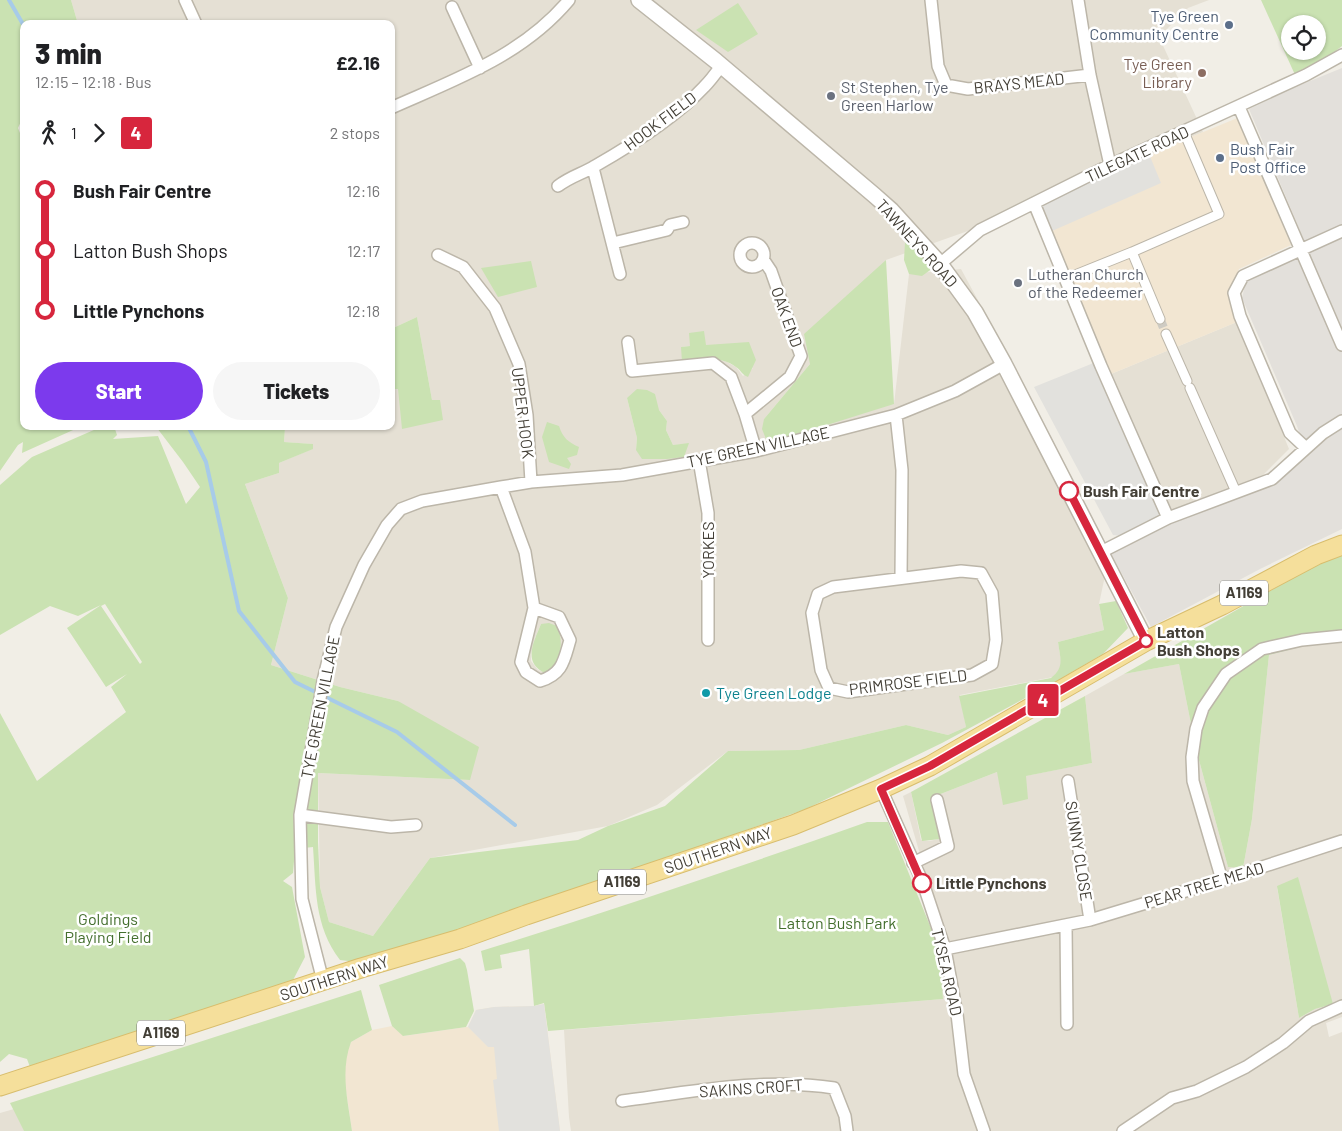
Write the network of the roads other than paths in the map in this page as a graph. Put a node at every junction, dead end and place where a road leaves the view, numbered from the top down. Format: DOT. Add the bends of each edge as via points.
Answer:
graph roads {
  1 [pos="184,0"];
  2 [pos="569,0"];
  3 [pos="639,0"];
  4 [pos="931,0"];
  5 [pos="1078,0"];
  6 [pos="452,7"];
  7 [pos="194,20"];
  8 [pos="1342,55"];
  9 [pos="721,66"];
  10 [pos="480,68"];
  11 [pos="1090,75"];
  12 [pos="395,106"];
  13 [pos="1239,107"];
  14 [pos="1184,132"];
  15 [pos="1110,165"];
  16 [pos="593,168"];
  17 [pos="558,186"];
  18 [pos="1034,203"];
  19 [pos="683,222"];
  20 [pos="1342,231"];
  21 [pos="613,243"];
  22 [pos="1301,249"];
  23 [pos="1132,252"];
  24 [pos="438,255"];
  25 [pos="763,259"];
  26 [pos="940,264"];
  27 [pos="620,274"];
  28 [pos="1065,279"];
  29 [pos="1160,320"];
  30 [pos="1166,334"];
  31 [pos="628,342"];
  32 [pos="1342,345"];
  33 [pos="1004,364"];
  34 [pos="745,414"];
  35 [pos="896,415"];
  36 [pos="1342,420"];
  37 [pos="1306,448"];
  38 [pos="756,451"];
  39 [pos="700,460"];
  40 [pos="531,482"];
  41 [pos="500,487"];
  42 [pos="1236,492"];
  43 [pos="1168,518"];
  44 [pos="1342,544"];
  45 [pos="1101,552"];
  46 [pos="901,578"];
  47 [pos="534,608"];
  48 [pos="1342,636"];
  49 [pos="708,640"];
  50 [pos="1146,641"];
  51 [pos="1068,781"];
  52 [pos="881,789"];
  53 [pos="937,800"];
  54 [pos="300,815"];
  55 [pos="416,825"];
  56 [pos="1342,842"];
  57 [pos="913,863"];
  58 [pos="1222,880"];
  59 [pos="1090,920"];
  60 [pos="1066,925"];
  61 [pos="945,949"];
  62 [pos="323,981"];
  63 [pos="1342,1006"];
  64 [pos="1067,1024"];
  65 [pos="0,1086"];
  66 [pos="622,1101"];
  67 [pos="1138,1127"];
  68 [pos="846,1131"];
  69 [pos="984,1131"];
  70 [pos="1123,1131"];
  1 -- 7 [label="street"];
  2 -- 10 [label="street" via="554,18 523,44"];
  3 -- 9 [label="street, TAWNEYS ROAD"];
  4 -- 11 [label="street, BRAYS MEAD" via="938,66 946,85 968,89"];
  5 -- 11 [label="street"];
  6 -- 10 [label="street"];
  8 -- 13 [label="street, TILEGATE ROAD"];
  9 -- 16 [label="street, HOOK FIELD" via="704,88 678,110"];
  9 -- 26 [label="street, TAWNEYS ROAD" via="891,210"];
  10 -- 12 [label="street"];
  11 -- 15 [label="street"];
  13 -- 14 [label="street, TILEGATE ROAD"];
  13 -- 22 [label="street"];
  14 -- 15 [label="street, TILEGATE ROAD"];
  14 -- 23 [label="street" via="1220,214"];
  15 -- 18 [label="street, TILEGATE ROAD"];
  16 -- 17 [label="street, HOOK FIELD" via="570,177"];
  16 -- 21 [label="street"];
  18 -- 26 [label="street, TILEGATE ROAD" via="980,230"];
  18 -- 28 [label="street"];
  19 -- 21 [label="street" via="670,225 667,230"];
  20 -- 22 [label="street"];
  21 -- 27 [label="street"];
  22 -- 32 [label="street"];
  22 -- 37 [label="street" via="1243,276 1234,293 1240,316 1290,433"];
  23 -- 28 [label="street"];
  23 -- 29 [label="street"];
  24 -- 40 [label="street, UPPER HOOK" via="463,267 495,308 518,364 527,415"];
  25 -- 34 [label="street, OAK END" via="771,271 801,356 790,377"];
  26 -- 33 [label="street, TAWNEYS ROAD" via="975,312"];
  28 -- 43 [label="street"];
  30 -- 42 [label="street"];
  31 -- 34 [label="street" via="632,371 713,363 731,377"];
  33 -- 35 [label="street, TYE GREEN VILLAGE" via="955,390"];
  33 -- 45 [label="street, TAWNEYS ROAD"];
  34 -- 38 [label="street"];
  35 -- 38 [label="street, TYE GREEN VILLAGE"];
  35 -- 46 [label="street" via="902,470"];
  36 -- 37 [label="street"];
  37 -- 42 [label="street" via="1272,479"];
  38 -- 39 [label="street, TYE GREEN VILLAGE"];
  39 -- 40 [label="street, TYE GREEN VILLAGE" via="622,475"];
  39 -- 49 [label="street, YORKES" via="708,513"];
  40 -- 41 [label="street, TYE GREEN VILLAGE"];
  41 -- 47 [label="street" via="525,552"];
  41 -- 54 [label="street, TYE GREEN VILLAGE" via="422,500 401,509 387,525 364,565 336,627 323,681"];
  42 -- 43 [label="street"];
  43 -- 45 [label="street"];
  44 -- 50 [label="main road, SOUTHERN WAY / A1169"];
  45 -- 50 [label="street, TAWNEYS ROAD"];
  46 -- 46 [label="street, PRIMROSE FIELD" via="961,571 981,574 992,593 996,640 992,664 972,675 848,692 829,688 821,670 812,613 818,594 833,587"];
  47 -- 47 [label="street" via="559,617 570,640 563,666 550,678 540,681 526,672 521,662"];
  48 -- 58 [label="street" via="1262,649 1226,674 1203,708 1192,757 1193,782"];
  50 -- 52 [label="main road, SOUTHERN WAY / A1169" via="930,766"];
  51 -- 59 [label="street, SUNNY CLOSE"];
  52 -- 57 [label="street, TYSEA ROAD"];
  52 -- 62 [label="main road, SOUTHERN WAY / A1169" via="793,825 460,939"];
  53 -- 57 [label="street" via="948,846"];
  54 -- 55 [label="street" via="392,828"];
  54 -- 62 [label="street, TYE GREEN VILLAGE" via="302,898"];
  56 -- 58 [label="street, PEAR TREE MEAD"];
  57 -- 61 [label="street, TYSEA ROAD"];
  58 -- 59 [label="street, PEAR TREE MEAD"];
  59 -- 60 [label="street, PEAR TREE MEAD"];
  60 -- 61 [label="street, PEAR TREE MEAD"];
  60 -- 64 [label="street"];
  61 -- 69 [label="street, TYSEA ROAD" via="964,1074"];
  62 -- 65 [label="main road, SOUTHERN WAY / A1169"];
  63 -- 67 [label="street" via="1309,1021 1246,1067 1197,1091 1172,1098"];
  66 -- 68 [label="street, SAKINS CROFT" via="725,1087 810,1084 834,1088 845,1116"];
  67 -- 70 [label="street"];
}
